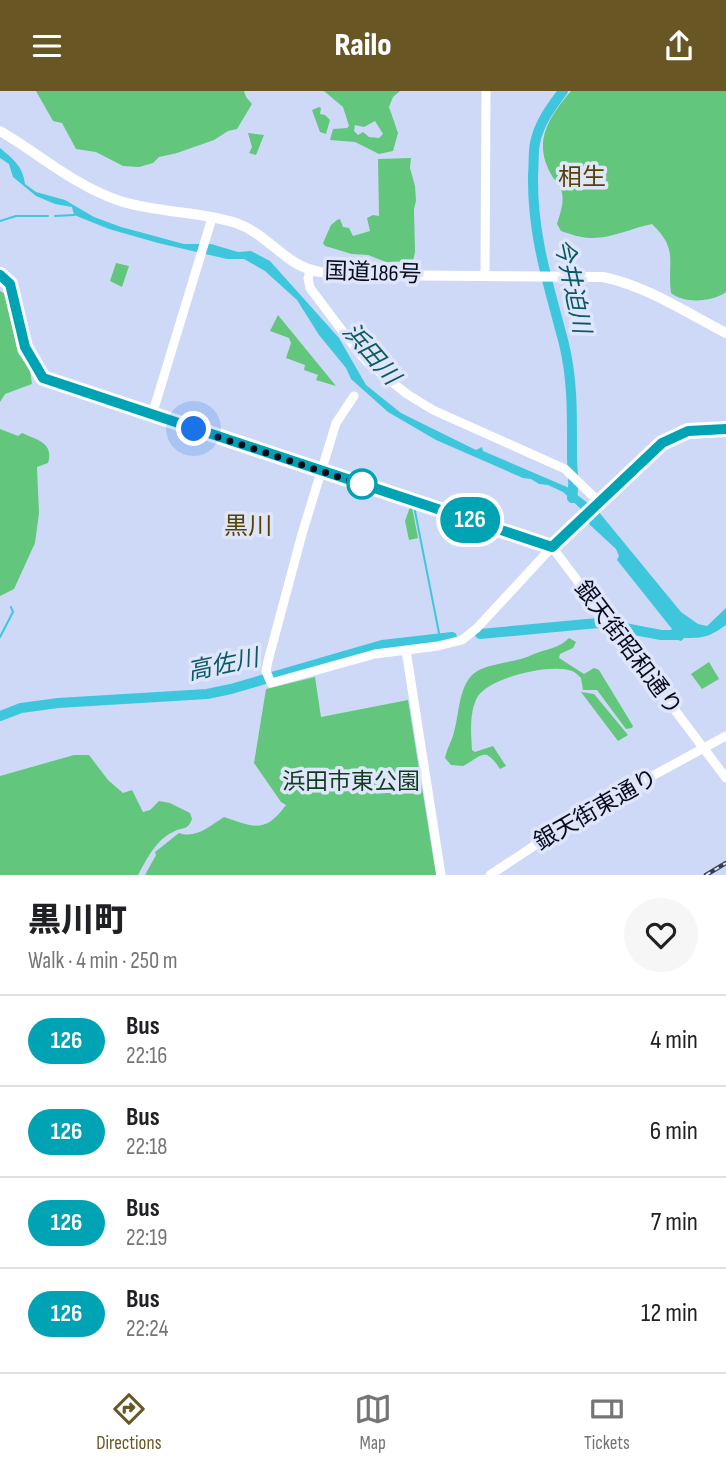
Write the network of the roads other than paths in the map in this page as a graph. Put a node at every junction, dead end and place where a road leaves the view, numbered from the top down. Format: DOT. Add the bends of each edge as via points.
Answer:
graph roads {
  1 [pos="486,91"];
  2 [pos="0,131"];
  3 [pos="211,221"];
  4 [pos="311,269"];
  5 [pos="0,275"];
  6 [pos="485,275"];
  7 [pos="726,333"];
  8 [pos="354,396"];
  9 [pos="152,415"];
  10 [pos="726,429"];
  11 [pos="322,470"];
  12 [pos="598,503"];
  13 [pos="552,547"];
  14 [pos="406,650"];
  15 [pos="726,736"];
  16 [pos="704,748"];
  17 [pos="726,778"];
  18 [pos="441,875"];
  19 [pos="490,875"];
  1 -- 6 [label="street"];
  2 -- 3 [label="highway, 国道186号" via="100,193"];
  3 -- 4 [label="highway, 国道186号" via="248,228 295,263"];
  3 -- 9 [label="street"];
  4 -- 6 [label="highway, 国道186号" via="361,275"];
  4 -- 12 [label="street" via="310,288 359,353 382,375 420,403 555,464"];
  5 -- 9 [label="main road" via="10,284 25,347 41,376"];
  6 -- 7 [label="highway, 国道186号" via="624,281"];
  8 -- 11 [label="street" via="336,423"];
  9 -- 11 [label="main road"];
  10 -- 12 [label="main road" via="696,429 666,440"];
  11 -- 13 [label="main road"];
  11 -- 14 [label="street" via="289,582 268,675 271,683"];
  12 -- 13 [label="main road"];
  13 -- 14 [label="street" via="469,636 456,643"];
  13 -- 16 [label="street, 銀天街昭和通り"];
  14 -- 18 [label="street"];
  15 -- 16 [label="street, 銀天街東通り"];
  16 -- 17 [label="street, 銀天街昭和通り"];
  16 -- 19 [label="street, 銀天街東通り" via="582,814"];
}
